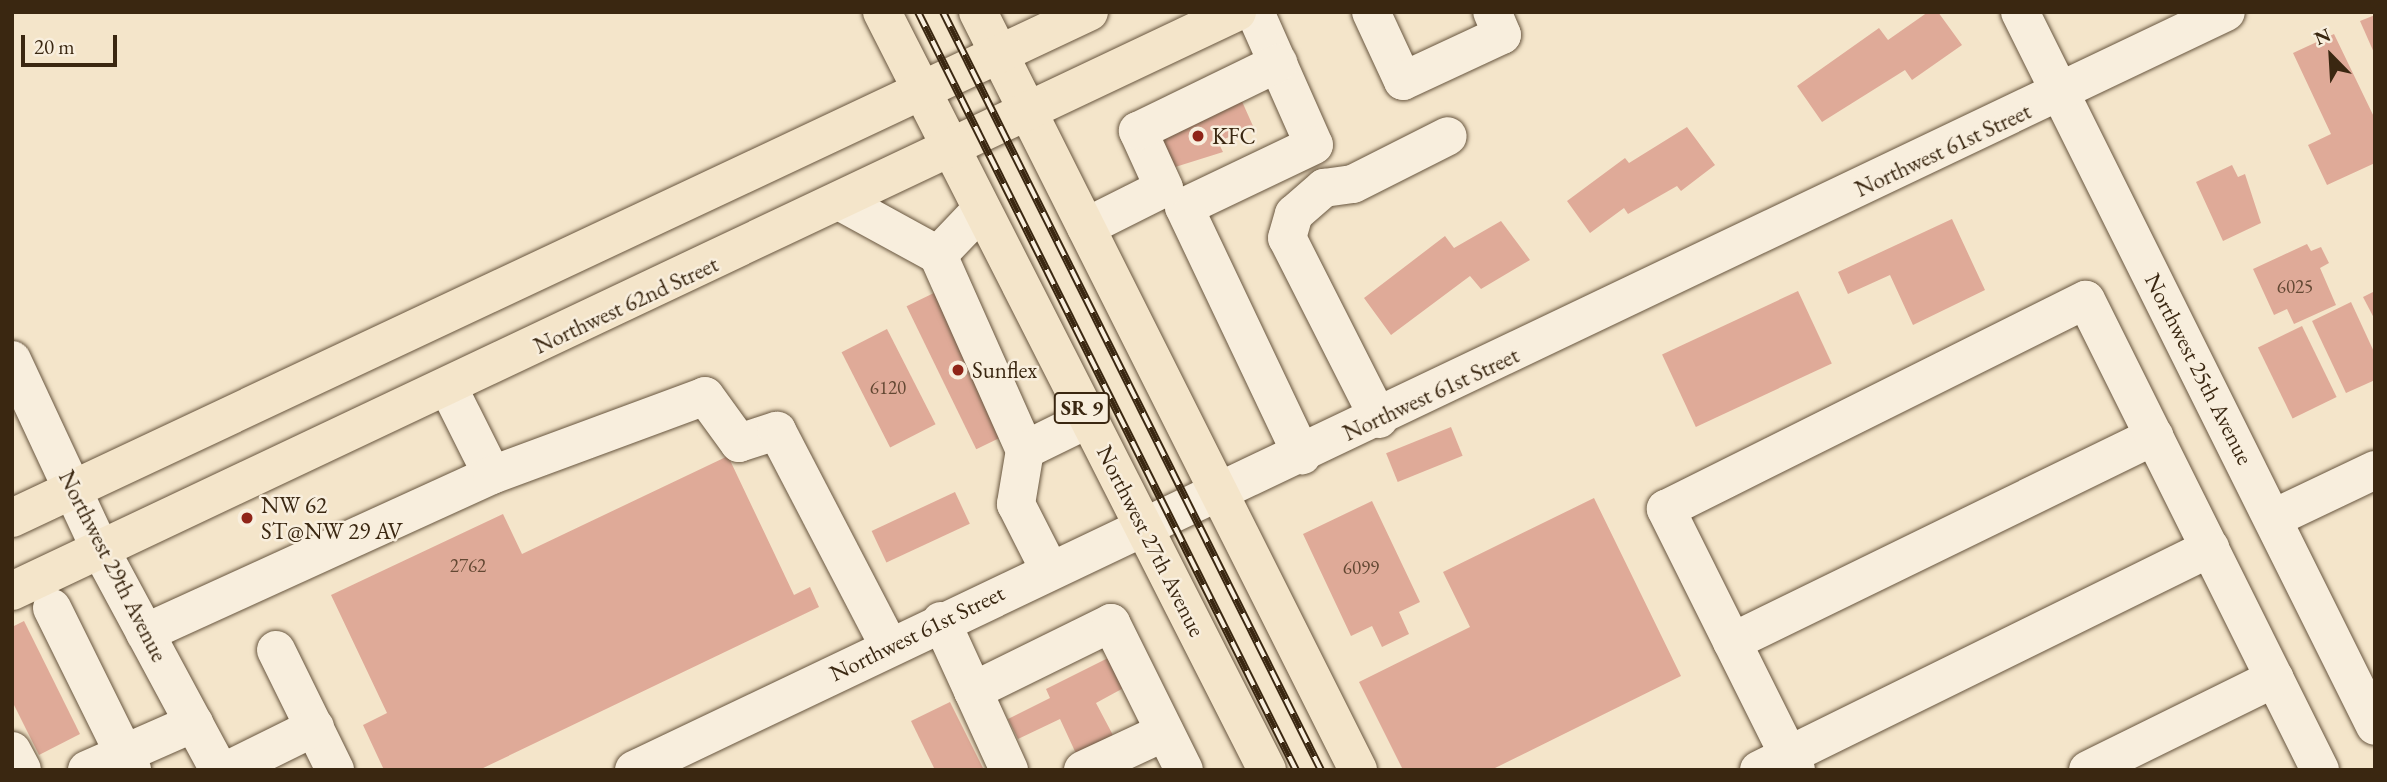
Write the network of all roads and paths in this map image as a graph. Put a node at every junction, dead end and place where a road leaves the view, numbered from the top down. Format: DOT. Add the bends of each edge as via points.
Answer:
graph roads {
  1 [pos="883,12"];
  2 [pos="978,12"];
  3 [pos="1089,12"];
  4 [pos="1237,12"];
  5 [pos="1255,12"];
  6 [pos="1371,12"];
  7 [pos="1492,12"];
  8 [pos="2020,12"];
  9 [pos="2226,12"];
  10 [pos="999,56"];
  11 [pos="1278,63"];
  12 [pos="923,93"];
  13 [pos="2060,94"];
  14 [pos="1029,114"];
  15 [pos="1448,136"];
  16 [pos="949,154"];
  17 [pos="1174,198"];
  18 [pos="843,203"];
  19 [pos="980,211"];
  20 [pos="1086,227"];
  21 [pos="939,255"];
  22 [pos="12,360"];
  23 [pos="448,387"];
  24 [pos="1088,419"];
  25 [pos="1379,419"];
  26 [pos="2154,436"];
  27 [pos="1025,450"];
  28 [pos="1302,455"];
  29 [pos="2375,470"];
  30 [pos="492,475"];
  31 [pos="73,490"];
  32 [pos="1222,494"];
  33 [pos="12,518"];
  34 [pos="2274,518"];
  35 [pos="1142,523"];
  36 [pos="2210,548"];
  37 [pos="100,549"];
  38 [pos="1049,569"];
  39 [pos="12,591"];
  40 [pos="52,608"];
  41 [pos="941,621"];
  42 [pos="145,633"];
  43 [pos="1732,642"];
  44 [pos="889,646"];
  45 [pos="276,650"];
  46 [pos="2275,678"];
  47 [pos="973,691"];
  48 [pos="194,723"];
  49 [pos="2375,726"];
  50 [pos="315,727"];
  51 [pos="1165,732"];
  52 [pos="12,751"];
  53 [pos="128,762"];
  54 [pos="1781,765"];
  55 [pos="22,770"];
  56 [pos="87,770"];
  57 [pos="219,770"];
  58 [pos="228,770"];
  59 [pos="335,770"];
  60 [pos="634,770"];
  61 [pos="1009,770"];
  62 [pos="1083,770"];
  63 [pos="1184,770"];
  64 [pos="1267,770"];
  65 [pos="1358,770"];
  66 [pos="2088,770"];
  67 [pos="2320,770"];
  1 -- 12 [label="main road, Northwest 27th Avenue / SR 9"];
  2 -- 10 [label="main road"];
  3 -- 10 [label="main road"];
  4 -- 14 [label="main road, Northwest 62nd Street"];
  5 -- 11 [label="street"];
  6 -- 7 [label="street" via="1403,81 1503,35"];
  8 -- 13 [label="street, Northwest 25th Avenue"];
  9 -- 13 [label="street, Northwest 61st Street"];
  10 -- 12 [label="main road"];
  10 -- 14 [label="main road"];
  11 -- 17 [label="street" via="1138,131"];
  11 -- 17 [label="street" via="1314,145"];
  12 -- 16 [label="main road, Northwest 27th Avenue / SR 9"];
  12 -- 31 [label="main road"];
  13 -- 25 [label="street, Northwest 61st Street"];
  13 -- 34 [label="street, Northwest 25th Avenue"];
  14 -- 16 [label="main road, Northwest 62nd Street"];
  14 -- 20 [label="main road"];
  15 -- 25 [label="street" via="1353,184 1324,188 1294,214 1287,238"];
  16 -- 18 [label="main road, Northwest 62nd Street"];
  16 -- 19 [label="main road, Northwest 27th Avenue / SR 9"];
  17 -- 20 [label="street"];
  17 -- 28 [label="street"];
  18 -- 21 [label="street"];
  18 -- 23 [label="main road, Northwest 62nd Street"];
  19 -- 21 [label="street"];
  19 -- 24 [label="main road, Northwest 27th Avenue / SR 9"];
  20 -- 32 [label="main road"];
  21 -- 27 [label="street"];
  22 -- 31 [label="street, Northwest 29th Avenue"];
  23 -- 30 [label="street"];
  23 -- 37 [label="main road, Northwest 62nd Street"];
  24 -- 27 [label="street"];
  24 -- 35 [label="main road, Northwest 27th Avenue / SR 9"];
  25 -- 28 [label="street, Northwest 61st Street"];
  26 -- 36 [label="street"];
  26 -- 43 [label="street"];
  26 -- 43 [label="street" via="2086,300 1666,509"];
  27 -- 38 [label="street" via="1016,504"];
  28 -- 32 [label="street, Northwest 61st Street"];
  29 -- 34 [label="street"];
  30 -- 42 [label="street"];
  30 -- 44 [label="street" via="705,396 739,443 777,431"];
  31 -- 33 [label="main road"];
  31 -- 37 [label="street, Northwest 29th Avenue"];
  32 -- 35 [label="street, Northwest 61st Street"];
  32 -- 65 [label="main road"];
  34 -- 49 [label="street, Northwest 25th Avenue"];
  35 -- 38 [label="street, Northwest 61st Street"];
  35 -- 64 [label="main road, Northwest 27th Avenue / SR 9"];
  36 -- 46 [label="street"];
  36 -- 54 [label="street"];
  37 -- 39 [label="main road, Northwest 62nd Street"];
  37 -- 42 [label="street, Northwest 29th Avenue"];
  38 -- 41 [label="street, Northwest 61st Street"];
  40 -- 53 [label="street"];
  41 -- 44 [label="street, Northwest 61st Street"];
  41 -- 47 [label="street"];
  42 -- 48 [label="street, Northwest 29th Avenue"];
  43 -- 54 [label="street"];
  44 -- 60 [label="street, Northwest 61st Street"];
  45 -- 50 [label="street"];
  46 -- 66 [label="street"];
  46 -- 67 [label="street"];
  47 -- 51 [label="street" via="1111,623"];
  47 -- 61 [label="street"];
  48 -- 53 [label="street"];
  48 -- 57 [label="street, Northwest 29th Avenue"];
  50 -- 58 [label="street"];
  50 -- 59 [label="street"];
  51 -- 62 [label="street"];
  51 -- 63 [label="street"];
  52 -- 55 [label="street"];
  53 -- 56 [label="street"];
}
